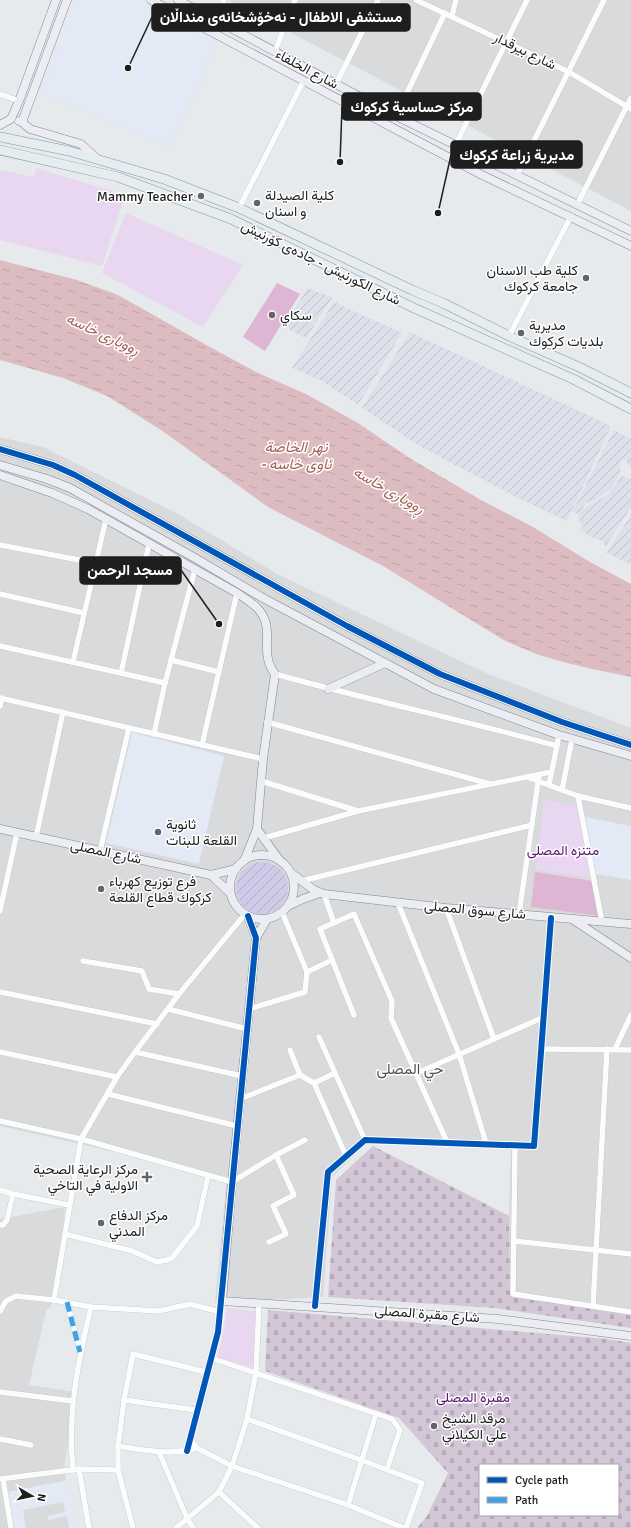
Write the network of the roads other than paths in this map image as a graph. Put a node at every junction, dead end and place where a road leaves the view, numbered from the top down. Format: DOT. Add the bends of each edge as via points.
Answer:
graph roads {
  1 [pos="56,0"];
  2 [pos="68,0"];
  3 [pos="151,0"];
  4 [pos="178,0"];
  5 [pos="224,0"];
  6 [pos="295,0"];
  7 [pos="378,0"];
  8 [pos="416,0"];
  9 [pos="456,0"];
  10 [pos="527,0"];
  11 [pos="604,0"];
  12 [pos="445,13"];
  13 [pos="452,16"];
  14 [pos="217,21"];
  15 [pos="505,42"];
  16 [pos="275,51"];
  17 [pos="569,72"];
  18 [pos="303,82"];
  19 [pos="336,84"];
  20 [pos="0,94"];
  21 [pos="631,98"];
  22 [pos="19,101"];
  23 [pos="629,108"];
  24 [pos="396,116"];
  25 [pos="11,118"];
  26 [pos="22,122"];
  27 [pos="0,125"];
  28 [pos="0,136"];
  29 [pos="455,146"];
  30 [pos="0,150"];
  31 [pos="98,160"];
  32 [pos="517,175"];
  33 [pos="549,191"];
  34 [pos="543,203"];
  35 [pos="577,205"];
  36 [pos="239,208"];
  37 [pos="571,216"];
  38 [pos="631,231"];
  39 [pos="631,246"];
  40 [pos="509,336"];
  41 [pos="610,383"];
  42 [pos="630,393"];
  43 [pos="604,395"];
  44 [pos="627,407"];
  45 [pos="0,449"];
  46 [pos="0,465"];
  47 [pos="0,475"];
  48 [pos="75,475"];
  49 [pos="70,488"];
  50 [pos="106,519"];
  51 [pos="149,544"];
  52 [pos="0,545"];
  53 [pos="96,563"];
  54 [pos="195,569"];
  55 [pos="237,593"];
  56 [pos="0,594"];
  57 [pos="84,613"];
  58 [pos="0,646"];
  59 [pos="171,660"];
  60 [pos="73,662"];
  61 [pos="385,663"];
  62 [pos="219,672"];
  63 [pos="121,673"];
  64 [pos="275,674"];
  65 [pos="165,683"];
  66 [pos="328,689"];
  67 [pos="1,698"];
  68 [pos="0,706"];
  69 [pos="63,712"];
  70 [pos="267,722"];
  71 [pos="129,728"];
  72 [pos="154,734"];
  73 [pos="559,735"];
  74 [pos="572,739"];
  75 [pos="202,745"];
  76 [pos="631,745"];
  77 [pos="556,746"];
  78 [pos="630,756"];
  79 [pos="263,759"];
  80 [pos="552,772"];
  81 [pos="539,778"];
  82 [pos="261,780"];
  83 [pos="491,784"];
  84 [pos="549,785"];
  85 [pos="562,790"];
  86 [pos="578,796"];
  87 [pos="631,808"];
  88 [pos="358,811"];
  89 [pos="532,825"];
  90 [pos="0,829"];
  91 [pos="257,829"];
  92 [pos="17,833"];
  93 [pos="36,837"];
  94 [pos="264,838"];
  95 [pos="100,851"];
  96 [pos="244,861"];
  97 [pos="281,862"];
  98 [pos="236,868"];
  99 [pos="291,873"];
  100 [pos="211,876"];
  101 [pos="300,881"];
  102 [pos="230,893"];
  103 [pos="322,894"];
  104 [pos="398,903"];
  105 [pos="446,908"];
  106 [pos="284,910"];
  107 [pos="0,911"];
  108 [pos="519,914"];
  109 [pos="246,915"];
  110 [pos="551,918"];
  111 [pos="267,919"];
  112 [pos="574,920"];
  113 [pos="602,922"];
  114 [pos="334,923"];
  115 [pos="631,924"];
  116 [pos="256,938"];
  117 [pos="631,958"];
  118 [pos="332,960"];
  119 [pos="83,961"];
  120 [pos="307,972"];
  121 [pos="0,992"];
  122 [pos="179,994"];
  123 [pos="168,1009"];
  124 [pos="249,1009"];
  125 [pos="354,1015"];
  126 [pos="631,1015"];
  127 [pos="544,1017"];
  128 [pos="157,1024"];
  129 [pos="247,1029"];
  130 [pos="319,1037"];
  131 [pos="494,1039"];
  132 [pos="541,1049"];
  133 [pos="607,1049"];
  134 [pos="615,1049"];
  135 [pos="290,1050"];
  136 [pos="631,1050"];
  137 [pos="0,1052"];
  138 [pos="135,1052"];
  139 [pos="459,1054"];
  140 [pos="335,1073"];
  141 [pos="417,1073"];
  142 [pos="300,1075"];
  143 [pos="242,1076"];
  144 [pos="117,1077"];
  145 [pos="314,1083"];
  146 [pos="108,1094"];
  147 [pos="240,1099"];
  148 [pos="0,1121"];
  149 [pos="237,1126"];
  150 [pos="81,1139"];
  151 [pos="305,1140"];
  152 [pos="365,1140"];
  153 [pos="447,1142"];
  154 [pos="486,1143"];
  155 [pos="515,1144"];
  156 [pos="276,1155"];
  157 [pos="346,1156"];
  158 [pos="208,1176"];
  159 [pos="232,1182"];
  160 [pos="0,1190"];
  161 [pos="12,1194"];
  162 [pos="69,1205"];
  163 [pos="0,1225"];
  164 [pos="65,1234"];
  165 [pos="269,1242"];
  166 [pos="514,1242"];
  167 [pos="597,1250"];
  168 [pos="631,1254"];
  169 [pos="54,1300"];
  170 [pos="222,1301"];
  171 [pos="67,1302"];
  172 [pos="259,1303"];
  173 [pos="315,1306"];
  174 [pos="593,1306"];
  175 [pos="91,1307"];
  176 [pos="0,1310"];
  177 [pos="220,1312"];
  178 [pos="631,1312"];
  179 [pos="631,1336"];
  180 [pos="80,1352"];
  181 [pos="211,1358"];
  182 [pos="206,1372"];
  183 [pos="256,1372"];
  184 [pos="0,1392"];
  185 [pos="124,1400"];
  186 [pos="73,1401"];
  187 [pos="196,1410"];
  188 [pos="376,1414"];
  189 [pos="247,1419"];
  190 [pos="0,1439"];
  191 [pos="190,1439"];
  192 [pos="31,1445"];
  193 [pos="118,1446"];
  194 [pos="197,1448"];
  195 [pos="187,1451"];
  196 [pos="158,1452"];
  197 [pos="361,1460"];
  198 [pos="232,1466"];
  199 [pos="76,1469"];
  200 [pos="387,1469"];
  201 [pos="118,1470"];
  202 [pos="1,1479"];
  203 [pos="218,1492"];
  204 [pos="348,1505"];
  205 [pos="186,1518"];
  206 [pos="11,1528"];
  207 [pos="89,1528"];
  208 [pos="133,1528"];
  209 [pos="176,1528"];
  210 [pos="194,1528"];
  211 [pos="258,1528"];
  212 [pos="405,1528"];
  1 -- 22 [label="street"];
  2 -- 26 [label="street"];
  3 -- 18 [label="street"];
  4 -- 14 [label="street, شارع الخلفاء"];
  5 -- 14 [label="street"];
  6 -- 16 [label="street"];
  7 -- 19 [label="street"];
  8 -- 12 [label="street, شارع بيرقدار"];
  9 -- 13 [label="street"];
  10 -- 15 [label="street"];
  11 -- 17 [label="street"];
  12 -- 13 [label="street, شارع بيرقدار"];
  12 -- 24 [label="street"];
  13 -- 15 [label="street, شارع بيرقدار"];
  14 -- 16 [label="street, شارع الخلفاء"];
  15 -- 17 [label="street, شارع بيرقدار"];
  15 -- 29 [label="street"];
  16 -- 19 [label="street, شارع الخلفاء"];
  17 -- 23 [label="street, شارع بيرقدار"];
  17 -- 32 [label="street"];
  18 -- 34 [label="street" via="482,175"];
  18 -- 36 [label="street"];
  19 -- 24 [label="street, شارع الخلفاء"];
  20 -- 22 [label="street"];
  21 -- 23 [label="street"];
  22 -- 25 [label="street"];
  23 -- 35 [label="street"];
  24 -- 29 [label="street, شارع الخلفاء"];
  25 -- 26 [label="street"];
  25 -- 27 [label="street"];
  26 -- 31 [label="street" via="30,129 81,144"];
  28 -- 31 [label="main road, شارع الكورنيش - جادەی کۆرنیش"];
  29 -- 32 [label="street, شارع الخلفاء"];
  30 -- 43 [label="main road, شارع الكورنيش - جادەی کۆرنیش" via="118,177 230,219 414,308"];
  31 -- 36 [label="main road, شارع الكورنيش - جادەی کۆرنیش" via="164,179"];
  32 -- 33 [label="street, شارع الخلفاء"];
  33 -- 34 [label="street"];
  33 -- 35 [label="street, شارع الخلفاء"];
  34 -- 37 [label="street"];
  35 -- 38 [label="street, شارع الخلفاء"];
  36 -- 40 [label="main road, شارع الكورنيش - جادەی کۆرنیش"];
  37 -- 39 [label="street"];
  37 -- 40 [label="street"];
  40 -- 41 [label="main road, شارع الكورنيش - جادەی کۆرنیش"];
  41 -- 42 [label="main road, شارع الكورنيش - جادەی کۆرنیش"];
  41 -- 43 [label="main road"];
  42 -- 44 [label="main road"];
  43 -- 44 [label="main road, شارع الكورنيش - جادەی کۆرنیش"];
  45 -- 48 [label="street" via="53,465"];
  46 -- 49 [label="street"];
  47 -- 50 [label="street" via="52,493"];
  48 -- 49 [label="street"];
  48 -- 76 [label="street" via="433,671 562,722"];
  49 -- 61 [label="street" via="263,598"];
  50 -- 51 [label="street"];
  50 -- 53 [label="street"];
  51 -- 54 [label="street"];
  51 -- 63 [label="street"];
  52 -- 53 [label="street"];
  53 -- 57 [label="street"];
  54 -- 55 [label="street"];
  54 -- 59 [label="street"];
  55 -- 62 [label="street"];
  55 -- 64 [label="street" via="255,605 263,615 267,627 266,657"];
  56 -- 57 [label="street"];
  57 -- 60 [label="street"];
  58 -- 60 [label="street"];
  59 -- 62 [label="street"];
  59 -- 65 [label="street"];
  60 -- 63 [label="street"];
  61 -- 66 [label="street"];
  61 -- 73 [label="street" via="434,689"];
  62 -- 75 [label="street"];
  63 -- 65 [label="street"];
  64 -- 66 [label="street"];
  64 -- 70 [label="street"];
  65 -- 72 [label="street"];
  66 -- 77 [label="street"];
  67 -- 68 [label="street"];
  67 -- 69 [label="street"];
  69 -- 71 [label="street"];
  69 -- 93 [label="street"];
  70 -- 79 [label="street"];
  70 -- 83 [label="street"];
  71 -- 72 [label="street"];
  71 -- 95 [label="street"];
  72 -- 75 [label="street"];
  73 -- 74 [label="street"];
  73 -- 77 [label="street"];
  74 -- 78 [label="street"];
  74 -- 85 [label="street"];
  75 -- 79 [label="street"];
  76 -- 78 [label="street"];
  77 -- 80 [label="street"];
  79 -- 82 [label="street"];
  80 -- 81 [label="street"];
  80 -- 84 [label="street"];
  81 -- 83 [label="street" via="527,777"];
  81 -- 84 [label="street"];
  81 -- 89 [label="street"];
  82 -- 88 [label="street"];
  82 -- 91 [label="street"];
  83 -- 88 [label="street"];
  84 -- 85 [label="street"];
  85 -- 86 [label="street"];
  86 -- 87 [label="street"];
  86 -- 113 [label="street"];
  88 -- 94 [label="street"];
  89 -- 101 [label="street"];
  89 -- 108 [label="street"];
  90 -- 92 [label="street, شارع المصلى"];
  91 -- 94 [label="street"];
  91 -- 96 [label="street"];
  92 -- 93 [label="street, شارع المصلى"];
  92 -- 107 [label="street"];
  93 -- 95 [label="street, شارع المصلى"];
  94 -- 97 [label="street"];
  95 -- 100 [label="street, شارع المصلى"];
  96 -- 97 [label="street" via="262,855"];
  96 -- 98 [label="street"];
  97 -- 99 [label="street"];
  98 -- 100 [label="street"];
  98 -- 102 [label="street" via="230,884"];
  99 -- 101 [label="street, شارع سوق المصلى"];
  99 -- 106 [label="street" via="294,885 292,896"];
  100 -- 102 [label="street, شارع المصلى"];
  101 -- 103 [label="street, شارع سوق المصلى"];
  102 -- 109 [label="street" via="238,908"];
  103 -- 104 [label="street, شارع سوق المصلى"];
  103 -- 106 [label="street, شارع سوق المصلى" via="303,899"];
  103 -- 114 [label="street"];
  104 -- 105 [label="street, شارع سوق المصلى"];
  104 -- 139 [label="street"];
  105 -- 108 [label="street, شارع سوق المصلى"];
  105 -- 131 [label="street"];
  106 -- 111 [label="street"];
  106 -- 120 [label="street"];
  108 -- 110 [label="street, شارع سوق المصلى"];
  109 -- 111 [label="street"];
  109 -- 116 [label="street"];
  109 -- 122 [label="street"];
  110 -- 112 [label="street, شارع سوق المصلى"];
  110 -- 127 [label="street"];
  111 -- 116 [label="street"];
  112 -- 113 [label="street, شارع سوق المصلى"];
  112 -- 117 [label="street"];
  113 -- 115 [label="street, شارع سوق المصلى"];
  114 -- 118 [label="street" via="320,929"];
  114 -- 141 [label="street" via="354,914 392,1001 391,1018"];
  116 -- 124 [label="street"];
  118 -- 120 [label="street"];
  118 -- 125 [label="street"];
  119 -- 122 [label="street" via="142,971 148,988"];
  120 -- 124 [label="street" via="305,992"];
  121 -- 128 [label="street"];
  122 -- 123 [label="street"];
  123 -- 128 [label="street"];
  123 -- 129 [label="street"];
  124 -- 129 [label="street"];
  126 -- 134 [label="street"];
  127 -- 131 [label="street"];
  127 -- 132 [label="street"];
  128 -- 138 [label="street"];
  129 -- 143 [label="street"];
  130 -- 140 [label="street"];
  131 -- 139 [label="street"];
  132 -- 133 [label="street"];
  132 -- 155 [label="street" via="534,1146"];
  133 -- 134 [label="street"];
  133 -- 167 [label="street"];
  134 -- 136 [label="street"];
  135 -- 142 [label="street"];
  137 -- 144 [label="street"];
  138 -- 143 [label="street"];
  138 -- 144 [label="street"];
  139 -- 141 [label="street"];
  139 -- 154 [label="street"];
  140 -- 145 [label="street"];
  140 -- 152 [label="street"];
  141 -- 153 [label="street"];
  142 -- 145 [label="street"];
  142 -- 147 [label="street"];
  143 -- 147 [label="street"];
  144 -- 146 [label="street"];
  145 -- 157 [label="street"];
  146 -- 149 [label="street"];
  146 -- 150 [label="street"];
  147 -- 149 [label="street"];
  148 -- 150 [label="street"];
  149 -- 159 [label="street"];
  150 -- 158 [label="street"];
  150 -- 162 [label="street"];
  151 -- 156 [label="street"];
  152 -- 153 [label="street"];
  152 -- 157 [label="street"];
  153 -- 154 [label="street"];
  154 -- 155 [label="street"];
  155 -- 166 [label="street"];
  156 -- 159 [label="street"];
  156 -- 165 [label="street" via="294,1195 273,1206 286,1234"];
  157 -- 173 [label="street" via="328,1172"];
  158 -- 159 [label="street"];
  158 -- 164 [label="street" via="197,1226 172,1258 157,1262 132,1250"];
  159 -- 170 [label="street"];
  160 -- 161 [label="street"];
  161 -- 162 [label="street"];
  161 -- 163 [label="street" via="7,1220"];
  162 -- 164 [label="street"];
  164 -- 169 [label="street"];
  166 -- 167 [label="street"];
  166 -- 174 [label="street" via="514,1294"];
  167 -- 168 [label="street"];
  167 -- 174 [label="street"];
  169 -- 171 [label="street"];
  169 -- 176 [label="street" via="16,1296 6,1301"];
  170 -- 172 [label="street, شارع مقبرة المصلى"];
  170 -- 177 [label="street"];
  171 -- 175 [label="street"];
  171 -- 180 [label="street"];
  172 -- 173 [label="street, شارع مقبرة المصلى"];
  172 -- 183 [label="street"];
  173 -- 179 [label="street, شارع مقبرة المصلى" via="498,1319"];
  174 -- 178 [label="street"];
  175 -- 177 [label="street" via="159,1311 190,1304"];
  175 -- 180 [label="street"];
  177 -- 181 [label="street"];
  180 -- 186 [label="street"];
  181 -- 182 [label="street"];
  181 -- 183 [label="street"];
  182 -- 185 [label="street" via="133,1354"];
  182 -- 187 [label="street"];
  183 -- 188 [label="street"];
  183 -- 189 [label="street"];
  184 -- 186 [label="street"];
  185 -- 187 [label="street"];
  185 -- 193 [label="street"];
  186 -- 199 [label="street" via="72,1457"];
  187 -- 191 [label="street"];
  188 -- 197 [label="street"];
  188 -- 200 [label="street" via="392,1419 400,1430"];
  189 -- 197 [label="street"];
  189 -- 198 [label="street"];
  190 -- 192 [label="street"];
  191 -- 194 [label="street"];
  191 -- 195 [label="street"];
  193 -- 196 [label="street"];
  193 -- 201 [label="street"];
  194 -- 195 [label="street"];
  194 -- 198 [label="street"];
  195 -- 196 [label="street"];
  196 -- 205 [label="street"];
  197 -- 200 [label="street"];
  197 -- 204 [label="street"];
  198 -- 203 [label="street"];
  198 -- 204 [label="street"];
  199 -- 201 [label="street"];
  199 -- 202 [label="street"];
  199 -- 207 [label="street"];
  200 -- 212 [label="street" via="422,1483"];
  201 -- 208 [label="street"];
  202 -- 206 [label="street"];
  203 -- 205 [label="street"];
  203 -- 211 [label="street"];
  204 -- 212 [label="street"];
  205 -- 209 [label="street"];
  205 -- 210 [label="street"];
}
